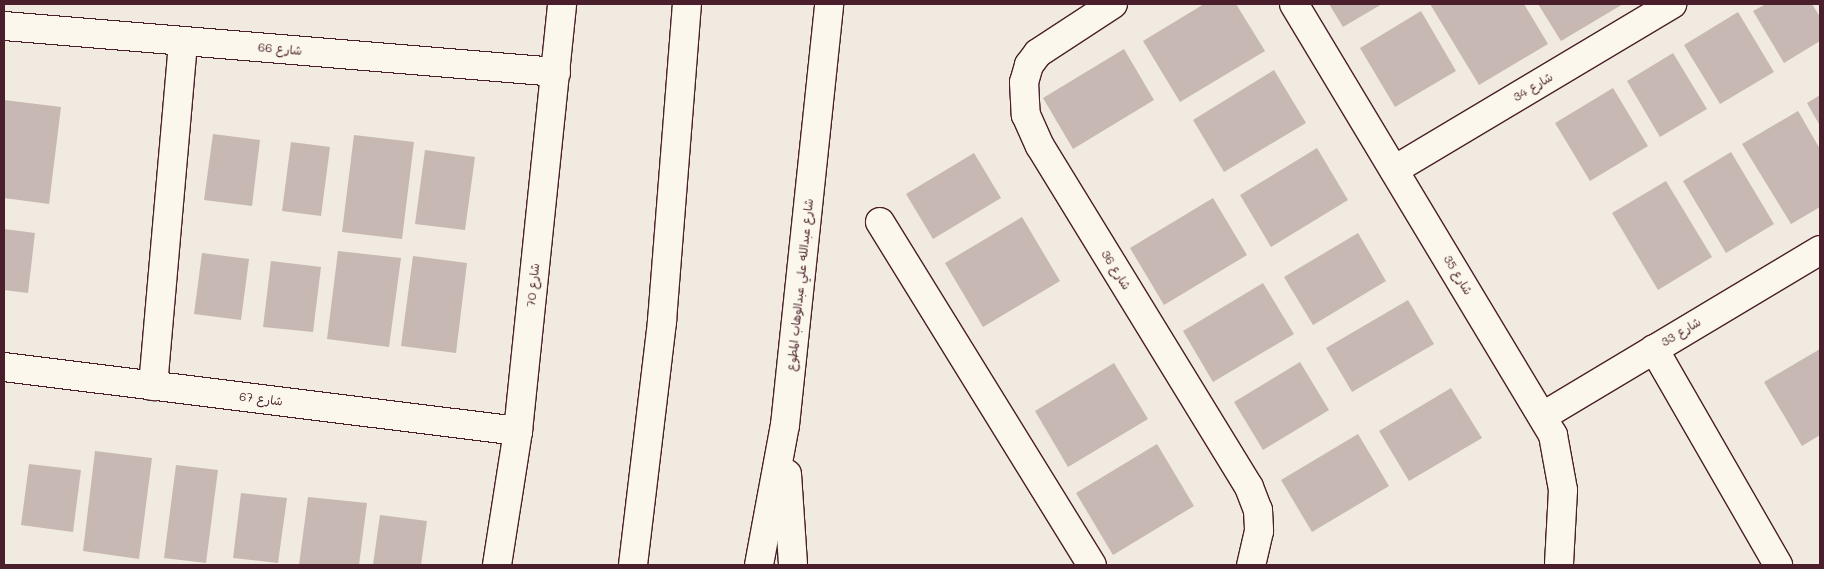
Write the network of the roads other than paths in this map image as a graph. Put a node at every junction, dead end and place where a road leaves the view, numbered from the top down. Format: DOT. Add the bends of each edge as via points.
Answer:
graph roads {
  1 [pos="562,4"];
  2 [pos="687,4"];
  3 [pos="829,4"];
  4 [pos="1113,4"];
  5 [pos="1294,4"];
  6 [pos="1672,4"];
  7 [pos="4,26"];
  8 [pos="183,41"];
  9 [pos="556,72"];
  10 [pos="1394,170"];
  11 [pos="880,222"];
  12 [pos="1820,250"];
  13 [pos="1654,349"];
  14 [pos="4,367"];
  15 [pos="153,386"];
  16 [pos="1543,416"];
  17 [pos="785,425"];
  18 [pos="518,431"];
  19 [pos="498,565"];
  20 [pos="633,565"];
  21 [pos="759,565"];
  22 [pos="793,565"];
  23 [pos="1092,565"];
  24 [pos="1251,565"];
  25 [pos="1559,565"];
  26 [pos="1778,565"];
  1 -- 9 [label="street, شارع 70"];
  2 -- 20 [label="street" via="662,320"];
  3 -- 17 [label="street, شارع عبدالله علي عبدالوهاب المطوع"];
  4 -- 24 [label="street, شارع 36" via="1057,37 1038,53 1024,82 1026,115 1040,146 1249,487 1258,510 1259,531"];
  5 -- 10 [label="street, شارع 35"];
  6 -- 10 [label="street, شارع 34"];
  7 -- 8 [label="street, شارع 66"];
  8 -- 9 [label="street, شارع 66"];
  8 -- 15 [label="street"];
  9 -- 18 [label="street, شارع 70"];
  10 -- 16 [label="street, شارع 35"];
  11 -- 23 [label="street"];
  12 -- 13 [label="street, شارع 33"];
  13 -- 16 [label="street, شارع 33"];
  13 -- 26 [label="street"];
  14 -- 15 [label="street, شارع 67"];
  15 -- 18 [label="street, شارع 67"];
  16 -- 25 [label="street, شارع 35" via="1557,447 1561,470"];
  17 -- 21 [label="street, شارع عبدالله علي عبدالوهاب المطوع"];
  17 -- 22 [label="street"];
  18 -- 19 [label="street, شارع 70"];
}
